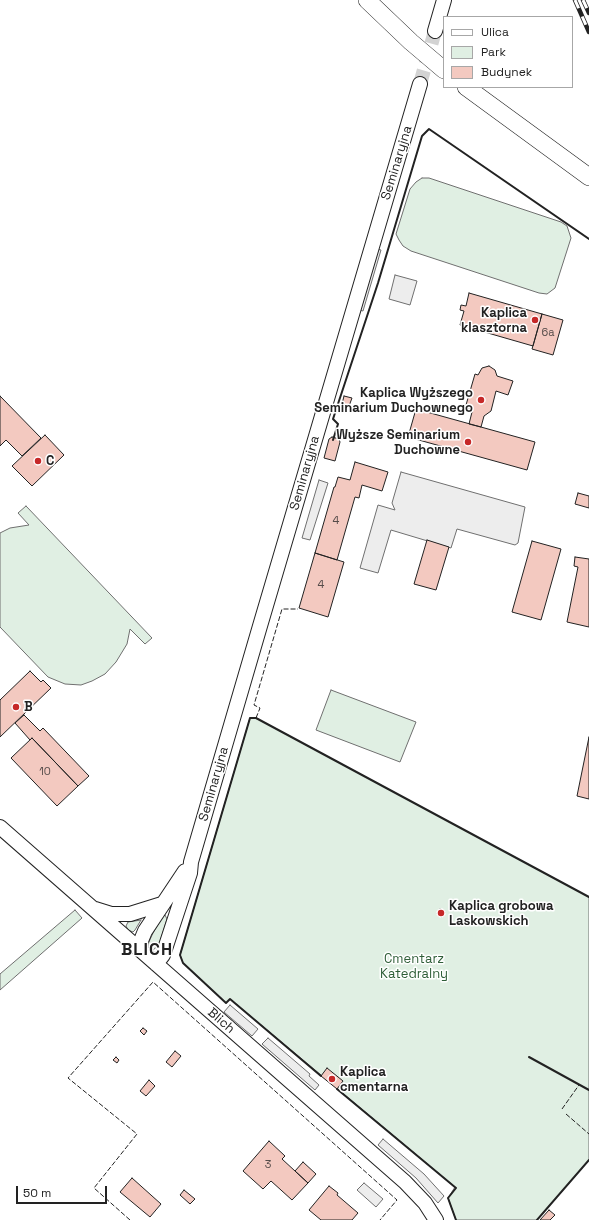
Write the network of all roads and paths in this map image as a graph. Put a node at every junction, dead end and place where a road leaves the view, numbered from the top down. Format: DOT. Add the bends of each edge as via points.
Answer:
graph roads {
  1 [pos="367,0"];
  2 [pos="444,0"];
  3 [pos="435,31"];
  4 [pos="443,69"];
  5 [pos="420,84"];
  6 [pos="467,88"];
  7 [pos="589,177"];
  8 [pos="0,827"];
  9 [pos="191,862"];
  10 [pos="162,904"];
  11 [pos="91,907"];
  12 [pos="138,948"];
  13 [pos="156,964"];
  14 [pos="436,1220"];
  1 -- 4 [label="main road"];
  2 -- 3 [label="street"];
  5 -- 9 [label="street, Seminaryjna"];
  6 -- 7 [label="main road"];
  8 -- 11 [label="street, Blich"];
  9 -- 10 [label="street, Seminaryjna"];
  9 -- 13 [label="street, Seminaryjna" via="190,873 164,955"];
  10 -- 11 [label="street" via="130,914 111,914"];
  10 -- 12 [label="street, Seminaryjna"];
  11 -- 12 [label="street, Blich"];
  12 -- 13 [label="street, Blich"];
  13 -- 14 [label="street, Blich" via="405,1182 425,1203"];
}
